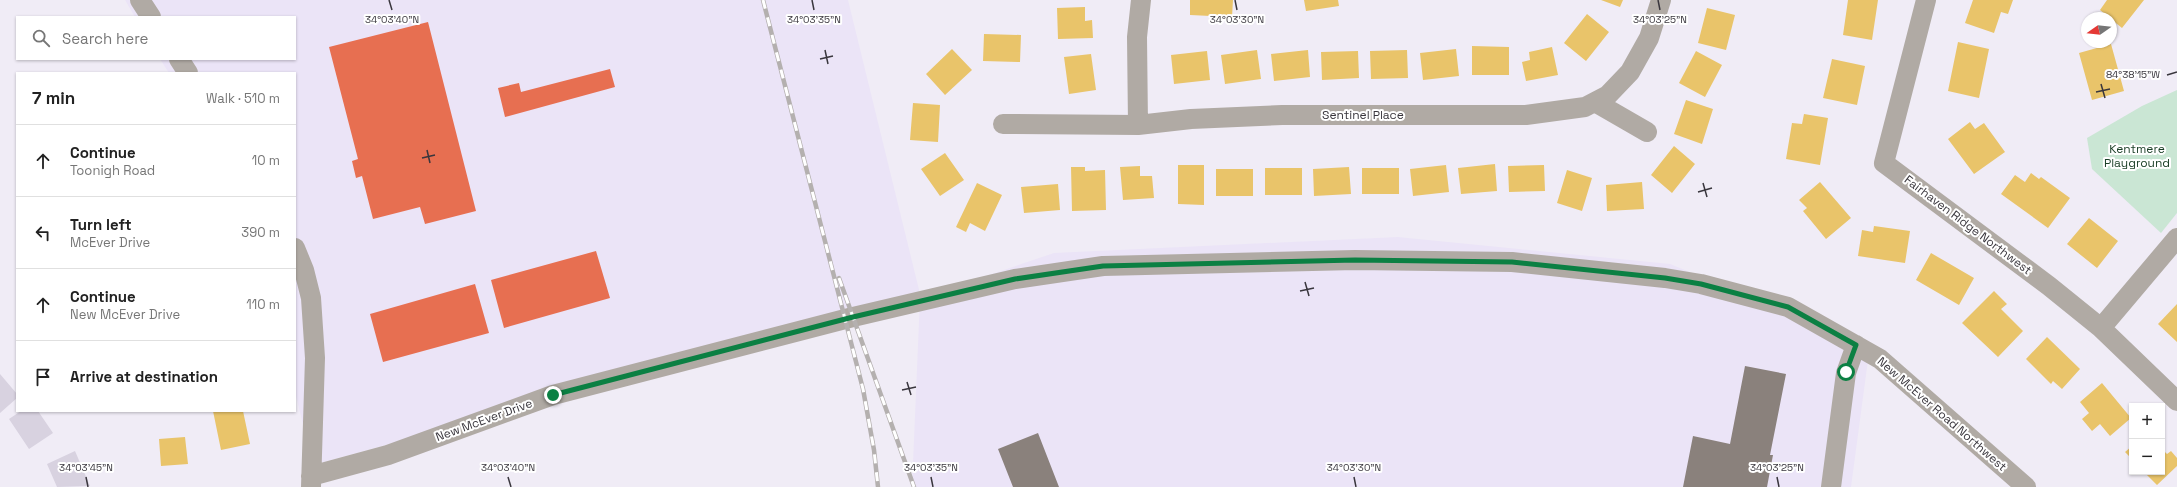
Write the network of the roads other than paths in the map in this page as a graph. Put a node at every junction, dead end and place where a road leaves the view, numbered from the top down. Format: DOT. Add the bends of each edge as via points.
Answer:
graph roads {
  1 [pos="140,0"];
  2 [pos="1141,0"];
  3 [pos="1661,0"];
  4 [pos="1926,0"];
  5 [pos="150,16"];
  6 [pos="180,60"];
  7 [pos="187,72"];
  8 [pos="1595,102"];
  9 [pos="1004,124"];
  10 [pos="1138,125"];
  11 [pos="1647,132"];
  12 [pos="2177,238"];
  13 [pos="296,250"];
  14 [pos="2100,328"];
  15 [pos="1856,345"];
  16 [pos="2177,401"];
  17 [pos="311,481"];
  18 [pos="1831,487"];
  19 [pos="2026,487"];
  1 -- 5 [label="street"];
  2 -- 10 [label="street" via="1137,37"];
  3 -- 8 [label="street, Sentinel Place" via="1649,38 1630,72 1608,95"];
  4 -- 14 [label="street, Fairhaven Ridge Northwest" via="1884,163 2049,286"];
  6 -- 7 [label="street"];
  8 -- 10 [label="street, Sentinel Place" via="1585,107 1526,115 1282,115 1191,119"];
  8 -- 11 [label="street"];
  9 -- 10 [label="street, Sentinel Place"];
  12 -- 14 [label="street"];
  13 -- 17 [label="street" via="311,298 315,358"];
  14 -- 16 [label="street, Fairhaven Ridge Northwest"];
  15 -- 17 [label="street, New McEver Drive" via="1788,307 1701,284 1665,278 1512,262 1355,260 1103,266 1015,279 844,319 553,395"];
  15 -- 18 [label="street" via="1846,372"];
  15 -- 19 [label="street, New McEver Road Northwest" via="1880,359"];
}
